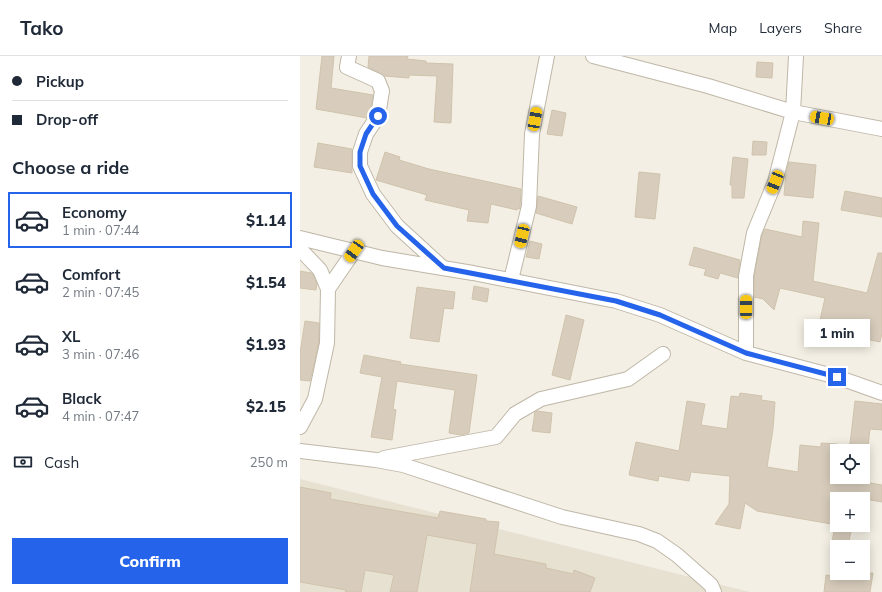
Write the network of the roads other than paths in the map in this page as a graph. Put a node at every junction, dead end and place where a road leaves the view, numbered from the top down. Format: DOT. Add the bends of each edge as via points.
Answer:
graph roads {
  1 [pos="349,56"];
  2 [pos="547,56"];
  3 [pos="596,56"];
  4 [pos="796,56"];
  5 [pos="794,112"];
  6 [pos="882,129"];
  7 [pos="300,238"];
  8 [pos="300,249"];
  9 [pos="354,251"];
  10 [pos="444,268"];
  11 [pos="511,280"];
  12 [pos="328,289"];
  13 [pos="746,353"];
  14 [pos="663,354"];
  15 [pos="882,393"];
  16 [pos="300,427"];
  17 [pos="300,451"];
  18 [pos="376,460"];
  19 [pos="714,592"];
  1 -- 10 [label="street" via="347,67 378,81 382,91 378,116 366,134 360,152 360,166 373,194 397,226"];
  2 -- 11 [label="street" via="532,134 529,206"];
  3 -- 5 [label="street"];
  4 -- 5 [label="street"];
  5 -- 6 [label="street"];
  5 -- 13 [label="street" via="775,182 754,233 746,276"];
  7 -- 9 [label="street"];
  8 -- 12 [label="street" via="320,270"];
  9 -- 10 [label="street"];
  9 -- 12 [label="street"];
  10 -- 11 [label="street"];
  11 -- 13 [label="street" via="616,301 660,315"];
  12 -- 16 [label="street" via="327,343 315,399"];
  13 -- 15 [label="street" via="837,377"];
  14 -- 18 [label="street" via="628,378 541,399 515,414 496,437"];
  17 -- 18 [label="street"];
  18 -- 19 [label="street" via="403,465 562,517 639,534 657,541 711,585"];
}
